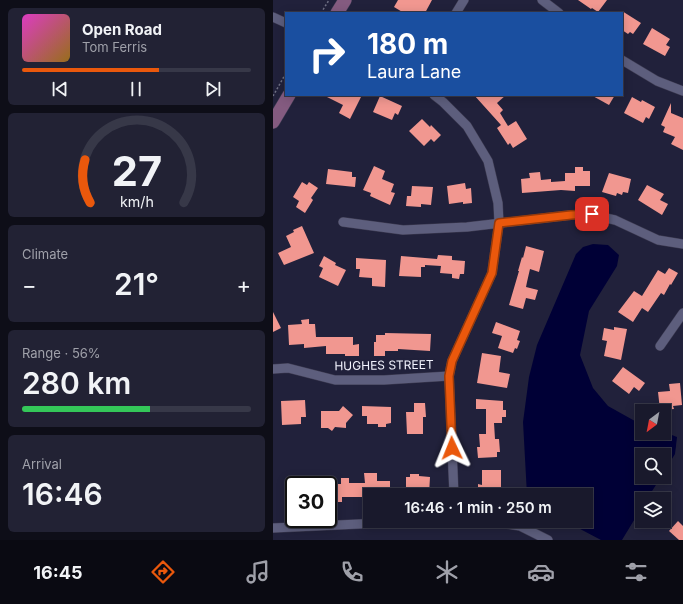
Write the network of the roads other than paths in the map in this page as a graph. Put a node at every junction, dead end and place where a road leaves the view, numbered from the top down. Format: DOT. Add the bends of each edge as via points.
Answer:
graph roads {
  1 [pos="345,0"];
  2 [pos="464,0"];
  3 [pos="542,0"];
  4 [pos="338,12"];
  5 [pos="457,12"];
  6 [pos="558,12"];
  7 [pos="273,17"];
  8 [pos="285,23"];
  9 [pos="623,61"];
  10 [pos="683,91"];
  11 [pos="288,96"];
  12 [pos="435,96"];
  13 [pos="273,122"];
  14 [pos="343,222"];
  15 [pos="499,223"];
  16 [pos="683,244"];
  17 [pos="683,313"];
  18 [pos="660,346"];
  19 [pos="273,369"];
  20 [pos="449,376"];
  21 [pos="454,488"];
  22 [pos="363,524"];
  23 [pos="273,528"];
  24 [pos="524,528"];
  25 [pos="548,540"];
  1 -- 4 [label="main road"];
  2 -- 5 [label="street"];
  3 -- 6 [label="street"];
  7 -- 8 [label="street"];
  9 -- 10 [label="street" via="657,81"];
  11 -- 13 [label="main road"];
  12 -- 15 [label="street" via="467,126 488,161 498,203"];
  14 -- 15 [label="street" via="403,230"];
  15 -- 16 [label="street" via="592,214 615,220 658,240"];
  15 -- 20 [label="street" via="492,273 452,361"];
  17 -- 18 [label="street"];
  19 -- 20 [label="street, HUGHES STREET" via="288,368 335,380"];
  20 -- 21 [label="street"];
  22 -- 23 [label="street"];
  24 -- 25 [label="street"];
}
